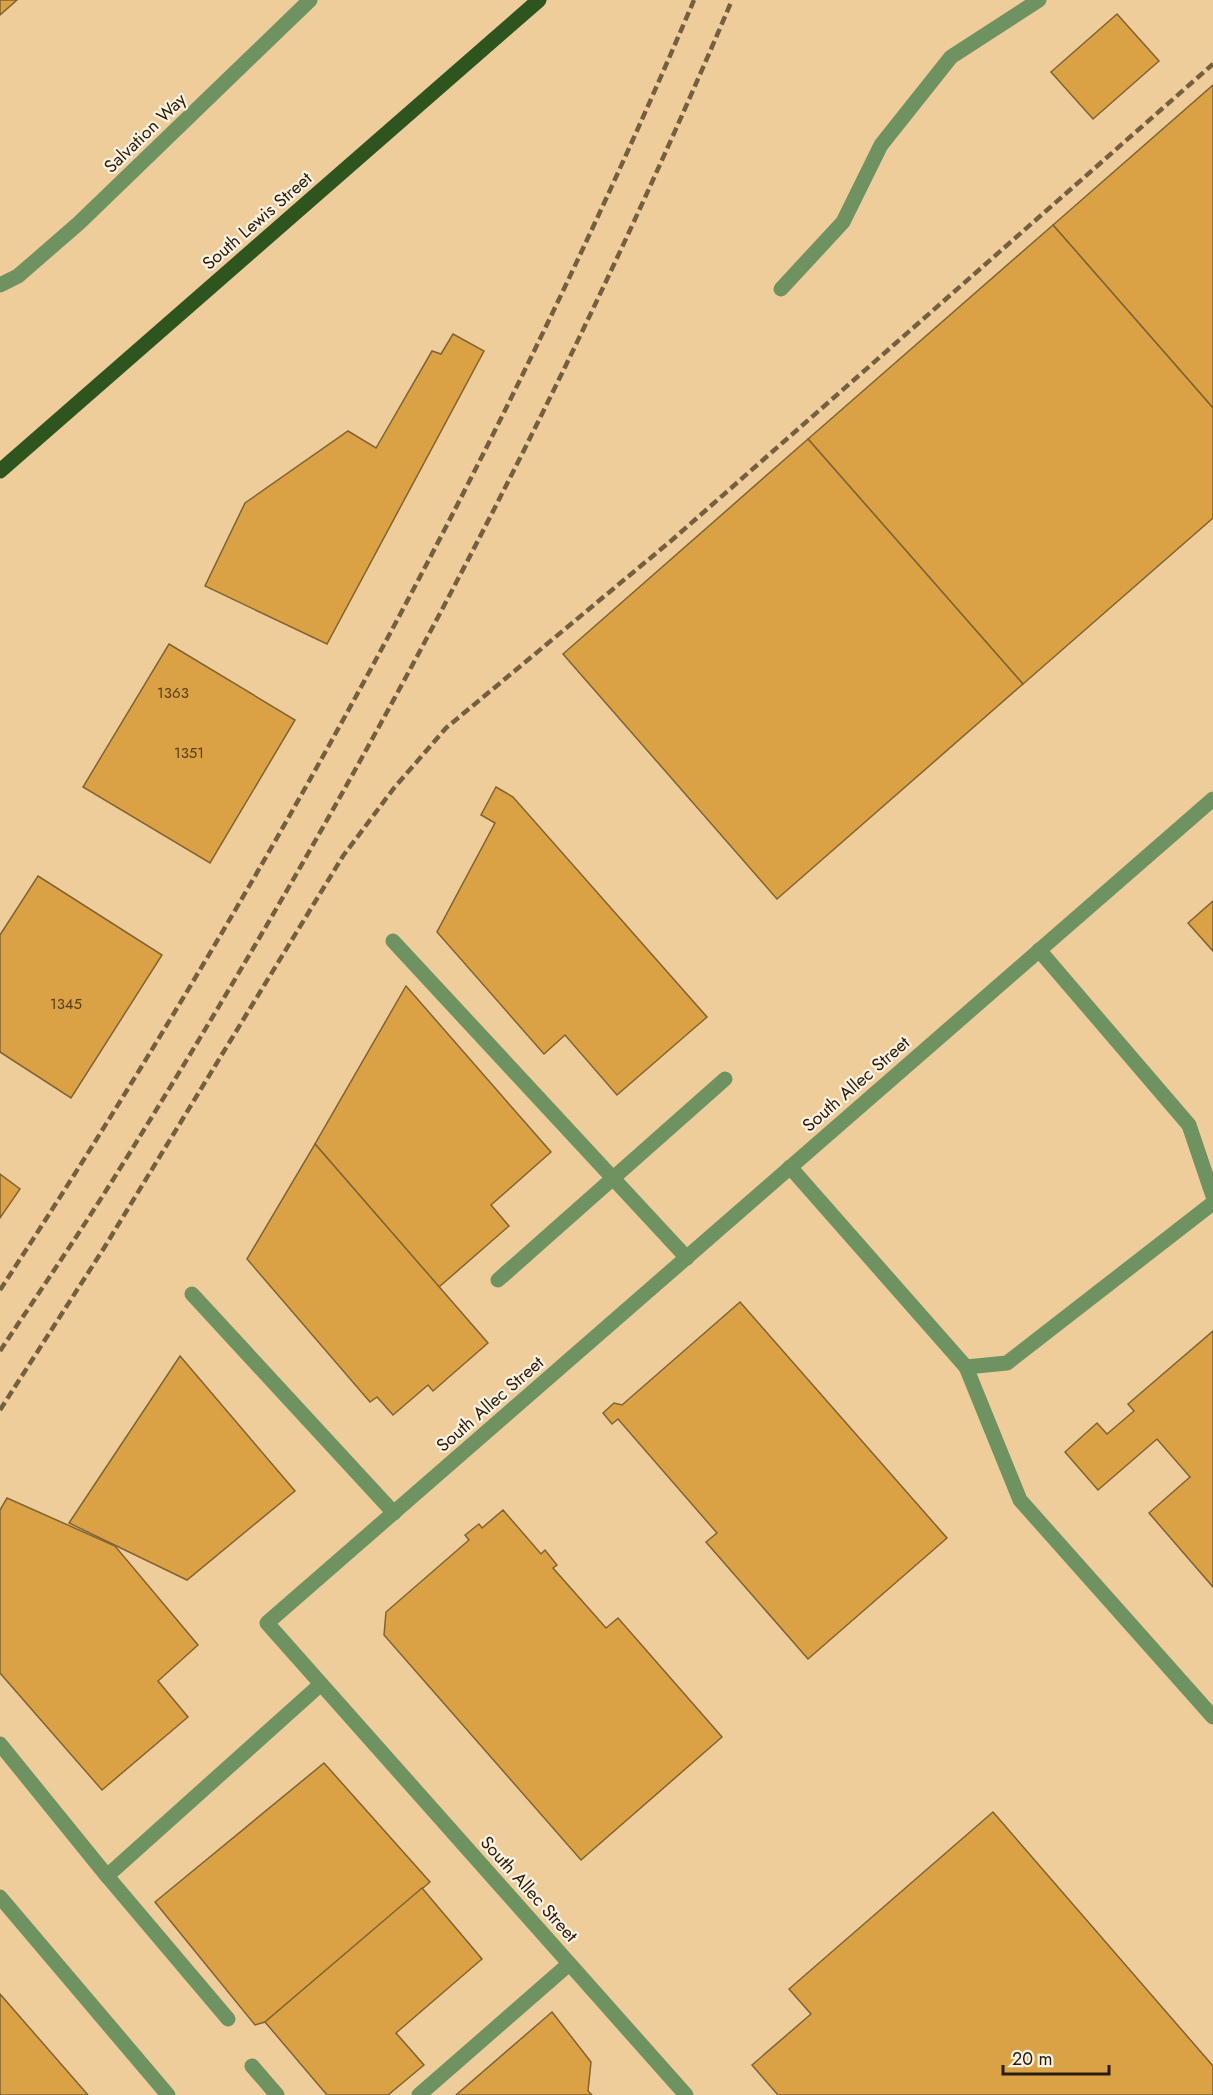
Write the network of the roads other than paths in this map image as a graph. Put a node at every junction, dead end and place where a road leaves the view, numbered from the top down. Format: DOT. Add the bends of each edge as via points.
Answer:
graph roads {
  1 [pos="310,0"];
  2 [pos="539,0"];
  3 [pos="1039,0"];
  4 [pos="0,285"];
  5 [pos="781,289"];
  6 [pos="0,471"];
  7 [pos="1213,799"];
  8 [pos="393,941"];
  9 [pos="1039,950"];
  10 [pos="725,1079"];
  11 [pos="790,1167"];
  12 [pos="613,1178"];
  13 [pos="1213,1196"];
  14 [pos="1213,1203"];
  15 [pos="687,1258"];
  16 [pos="498,1281"];
  17 [pos="192,1294"];
  18 [pos="966,1367"];
  19 [pos="394,1513"];
  20 [pos="321,1684"];
  21 [pos="1213,1718"];
  22 [pos="0,1744"];
  23 [pos="107,1876"];
  24 [pos="0,1897"];
  25 [pos="569,1964"];
  26 [pos="228,2019"];
  27 [pos="252,2066"];
  28 [pos="168,2095"];
  29 [pos="277,2095"];
  30 [pos="419,2095"];
  31 [pos="686,2095"];
  1 -- 4 [label="street, Salvation Way" via="79,223 18,276"];
  2 -- 6 [label="main road, South Lewis Street"];
  3 -- 5 [label="street" via="951,57 881,145 843,222"];
  7 -- 9 [label="street, South Allec Street"];
  8 -- 12 [label="street"];
  9 -- 11 [label="street, South Allec Street"];
  9 -- 13 [label="street" via="1189,1125"];
  10 -- 12 [label="street"];
  11 -- 15 [label="street, South Allec Street"];
  11 -- 18 [label="street"];
  12 -- 15 [label="street"];
  12 -- 16 [label="street"];
  14 -- 18 [label="street" via="1007,1363"];
  15 -- 19 [label="street, South Allec Street"];
  17 -- 19 [label="street"];
  18 -- 21 [label="street" via="1020,1500"];
  19 -- 20 [label="street, South Allec Street" via="267,1623"];
  20 -- 23 [label="street"];
  20 -- 25 [label="street, South Allec Street"];
  22 -- 23 [label="street"];
  23 -- 26 [label="street"];
  24 -- 28 [label="street"];
  25 -- 30 [label="street"];
  25 -- 31 [label="street, South Allec Street"];
  27 -- 29 [label="street"];
}
